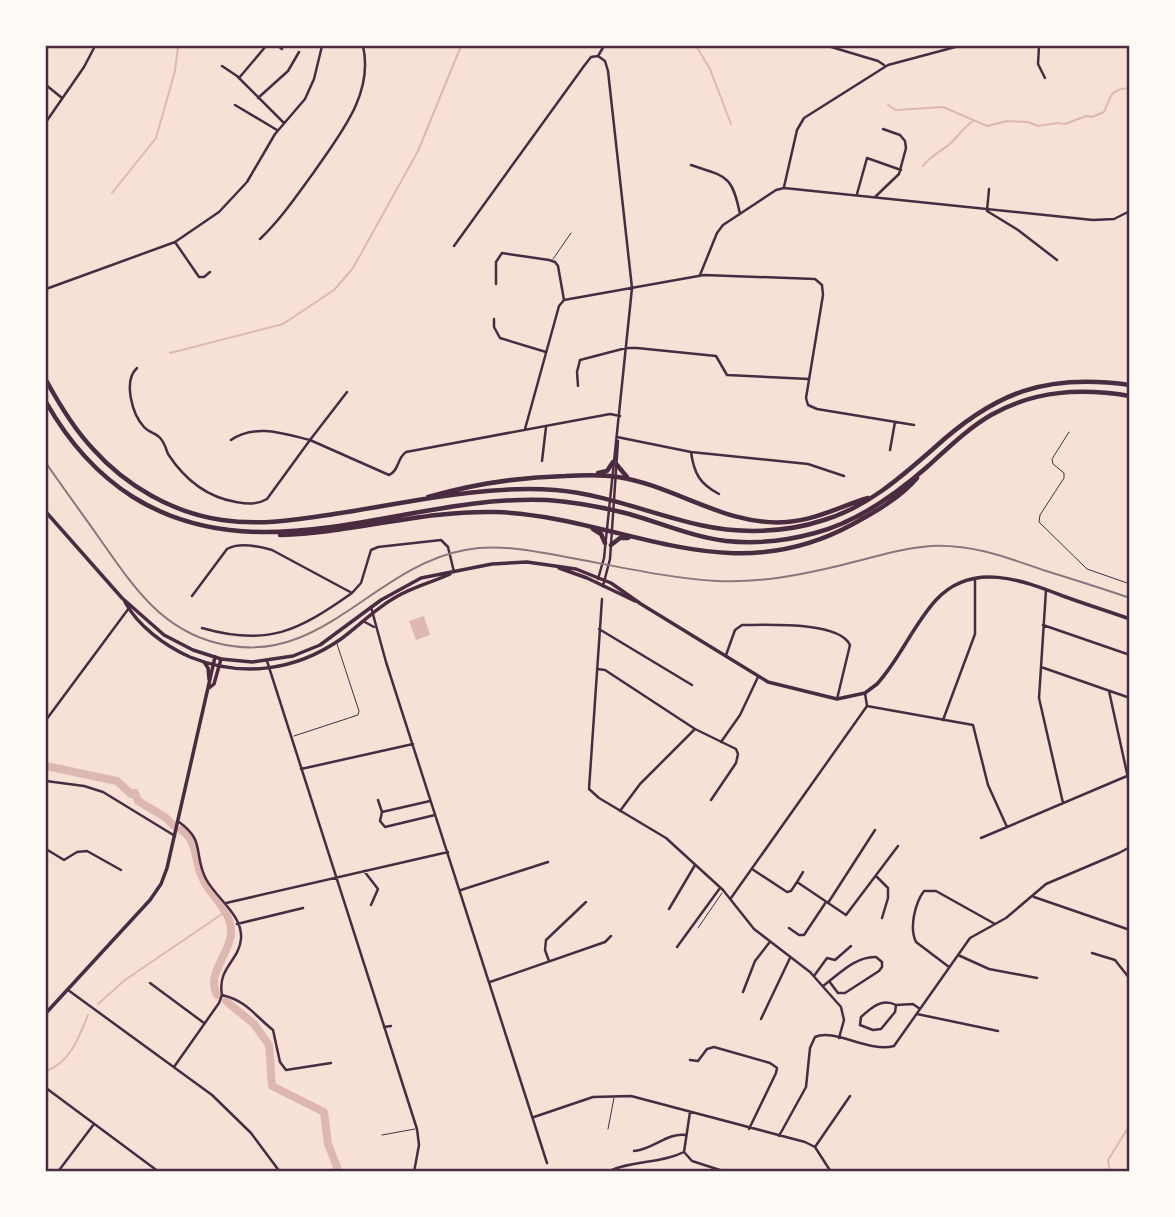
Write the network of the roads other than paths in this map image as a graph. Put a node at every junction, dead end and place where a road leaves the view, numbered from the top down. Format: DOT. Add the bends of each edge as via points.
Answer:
graph roads {
  1 [pos="95,46"];
  2 [pos="266,46"];
  3 [pos="278,46"];
  4 [pos="322,46"];
  5 [pos="363,46"];
  6 [pos="604,46"];
  7 [pos="828,46"];
  8 [pos="959,46"];
  9 [pos="1040,46"];
  10 [pos="844,48"];
  11 [pos="282,49"];
  12 [pos="299,51"];
  13 [pos="597,56"];
  14 [pos="222,66"];
  15 [pos="885,66"];
  16 [pos="239,78"];
  17 [pos="1045,78"];
  18 [pos="46,85"];
  19 [pos="62,97"];
  20 [pos="258,98"];
  21 [pos="235,105"];
  22 [pos="46,122"];
  23 [pos="284,123"];
  24 [pos="883,129"];
  25 [pos="278,131"];
  26 [pos="691,165"];
  27 [pos="901,170"];
  28 [pos="784,188"];
  29 [pos="989,189"];
  30 [pos="856,195"];
  31 [pos="875,197"];
  32 [pos="986,208"];
  33 [pos="1129,211"];
  34 [pos="740,214"];
  35 [pos="571,233"];
  36 [pos="260,239"];
  37 [pos="175,242"];
  38 [pos="454,246"];
  39 [pos="1057,260"];
  40 [pos="552,261"];
  41 [pos="210,272"];
  42 [pos="700,275"];
  43 [pos="496,284"];
  44 [pos="632,288"];
  45 [pos="46,289"];
  46 [pos="564,300"];
  47 [pos="494,319"];
  48 [pos="626,348"];
  49 [pos="546,352"];
  50 [pos="137,368"];
  51 [pos="809,379"];
  52 [pos="46,380"];
  53 [pos="1129,385"];
  54 [pos="579,386"];
  55 [pos="346,392"];
  56 [pos="1129,396"];
  57 [pos="46,402"];
  58 [pos="620,415"];
  59 [pos="895,422"];
  60 [pos="914,425"];
  61 [pos="545,426"];
  62 [pos="525,429"];
  63 [pos="1069,432"];
  64 [pos="617,437"];
  65 [pos="231,440"];
  66 [pos="310,440"];
  67 [pos="890,450"];
  68 [pos="691,452"];
  69 [pos="542,461"];
  70 [pos="615,464"];
  71 [pos="927,467"];
  72 [pos="590,475"];
  73 [pos="614,476"];
  74 [pos="844,476"];
  75 [pos="633,481"];
  76 [pos="719,494"];
  77 [pos="876,495"];
  78 [pos="407,502"];
  79 [pos="46,512"];
  80 [pos="588,527"];
  81 [pos="609,527"];
  82 [pos="242,533"];
  83 [pos="636,538"];
  84 [pos="608,544"];
  85 [pos="550,565"];
  86 [pos="454,572"];
  87 [pos="599,577"];
  88 [pos="975,579"];
  89 [pos="606,580"];
  90 [pos="596,582"];
  91 [pos="1129,584"];
  92 [pos="603,586"];
  93 [pos="1046,590"];
  94 [pos="352,593"];
  95 [pos="192,596"];
  96 [pos="602,599"];
  97 [pos="641,604"];
  98 [pos="130,607"];
  99 [pos="371,607"];
  100 [pos="372,614"];
  101 [pos="1129,619"];
  102 [pos="363,621"];
  103 [pos="1043,625"];
  104 [pos="202,628"];
  105 [pos="599,629"];
  106 [pos="376,630"];
  107 [pos="336,642"];
  108 [pos="1129,655"];
  109 [pos="215,657"];
  110 [pos="725,657"];
  111 [pos="221,659"];
  112 [pos="267,661"];
  113 [pos="204,662"];
  114 [pos="213,664"];
  115 [pos="219,666"];
  116 [pos="1041,667"];
  117 [pos="269,669"];
  118 [pos="597,669"];
  119 [pos="758,677"];
  120 [pos="209,679"];
  121 [pos="692,685"];
  122 [pos="209,688"];
  123 [pos="1109,691"];
  124 [pos="865,693"];
  125 [pos="1129,698"];
  126 [pos="837,699"];
  127 [pos="867,706"];
  128 [pos="46,720"];
  129 [pos="943,720"];
  130 [pos="695,729"];
  131 [pos="290,737"];
  132 [pos="721,742"];
  133 [pos="413,744"];
  134 [pos="301,769"];
  135 [pos="1127,776"];
  136 [pos="46,781"];
  137 [pos="1129,788"];
  138 [pos="378,800"];
  139 [pos="431,800"];
  140 [pos="711,800"];
  141 [pos="1063,803"];
  142 [pos="620,811"];
  143 [pos="382,813"];
  144 [pos="436,815"];
  145 [pos="179,822"];
  146 [pos="1007,827"];
  147 [pos="875,830"];
  148 [pos="175,836"];
  149 [pos="981,838"];
  150 [pos="898,846"];
  151 [pos="1129,847"];
  152 [pos="46,849"];
  153 [pos="448,852"];
  154 [pos="548,862"];
  155 [pos="695,865"];
  156 [pos="752,869"];
  157 [pos="121,870"];
  158 [pos="364,871"];
  159 [pos="803,872"];
  160 [pos="336,877"];
  161 [pos="877,877"];
  162 [pos="797,882"];
  163 [pos="720,888"];
  164 [pos="461,890"];
  165 [pos="724,892"];
  166 [pos="1033,897"];
  167 [pos="730,899"];
  168 [pos="586,902"];
  169 [pos="226,903"];
  170 [pos="827,903"];
  171 [pos="371,905"];
  172 [pos="303,908"];
  173 [pos="669,909"];
  174 [pos="882,918"];
  175 [pos="237,924"];
  176 [pos="995,924"];
  177 [pos="698,928"];
  178 [pos="789,928"];
  179 [pos="1129,930"];
  180 [pos="611,936"];
  181 [pos="769,942"];
  182 [pos="851,946"];
  183 [pos="677,947"];
  184 [pos="1092,953"];
  185 [pos="958,955"];
  186 [pos="790,958"];
  187 [pos="549,961"];
  188 [pos="949,967"];
  189 [pos="814,976"];
  190 [pos="1037,978"];
  191 [pos="1129,979"];
  192 [pos="829,981"];
  193 [pos="491,982"];
  194 [pos="150,984"];
  195 [pos="371,985"];
  196 [pos="823,986"];
  197 [pos="68,990"];
  198 [pos="373,992"];
  199 [pos="743,992"];
  200 [pos="222,995"];
  201 [pos="383,1004"];
  202 [pos="377,1005"];
  203 [pos="896,1005"];
  204 [pos="920,1009"];
  205 [pos="46,1013"];
  206 [pos="917,1014"];
  207 [pos="761,1019"];
  208 [pos="204,1023"];
  209 [pos="391,1026"];
  210 [pos="384,1027"];
  211 [pos="998,1031"];
  212 [pos="839,1038"];
  213 [pos="690,1060"];
  214 [pos="331,1063"];
  215 [pos="174,1067"];
  216 [pos="46,1088"];
  217 [pos="615,1096"];
  218 [pos="850,1096"];
  219 [pos="416,1109"];
  220 [pos="411,1110"];
  221 [pos="690,1112"];
  222 [pos="534,1117"];
  223 [pos="94,1125"];
  224 [pos="417,1129"];
  225 [pos="608,1129"];
  226 [pos="750,1129"];
  227 [pos="382,1135"];
  228 [pos="686,1135"];
  229 [pos="779,1136"];
  230 [pos="815,1146"];
  231 [pos="634,1151"];
  232 [pos="684,1152"];
  233 [pos="547,1163"];
  234 [pos="60,1169"];
  235 [pos="159,1171"];
  236 [pos="279,1171"];
  237 [pos="414,1171"];
  238 [pos="607,1171"];
  239 [pos="726,1171"];
  240 [pos="831,1171"];
  1 -- 19 [label="street"];
  2 -- 16 [label="street"];
  3 -- 11 [label="street"];
  4 -- 23 [label="street" via="308,93"];
  5 -- 36 [label="street" via="365,74 354,112"];
  6 -- 13 [label="street"];
  7 -- 10 [label="street"];
  8 -- 15 [label="street"];
  9 -- 17 [label="street" via="1038,64"];
  10 -- 15 [label="street"];
  12 -- 20 [label="street" via="288,71"];
  13 -- 38 [label="street" via="584,66"];
  13 -- 44 [label="street" via="608,71"];
  14 -- 16 [label="street"];
  15 -- 28 [label="street" via="802,120"];
  16 -- 20 [label="street"];
  18 -- 19 [label="street"];
  19 -- 22 [label="street"];
  20 -- 23 [label="street"];
  21 -- 25 [label="street"];
  23 -- 25 [label="street"];
  24 -- 27 [label="street" via="905,141"];
  25 -- 37 [label="street" via="247,182 205,223"];
  26 -- 34 [label="street" via="729,181"];
  27 -- 30 [label="street" via="867,158"];
  27 -- 31 [label="street"];
  28 -- 30 [label="street"];
  28 -- 34 [label="street"];
  29 -- 32 [label="street"];
  30 -- 31 [label="street"];
  31 -- 32 [label="street"];
  32 -- 33 [label="street" via="1104,221"];
  32 -- 39 [label="street"];
  34 -- 42 [label="street" via="718,231"];
  35 -- 40 [label="lane"];
  37 -- 41 [label="street" via="199,277"];
  37 -- 45 [label="street"];
  40 -- 43 [label="street" via="502,253 496,262"];
  40 -- 46 [label="street" via="561,275"];
  42 -- 44 [label="street"];
  42 -- 51 [label="street" via="820,282 823,295"];
  44 -- 46 [label="street"];
  44 -- 48 [label="street"];
  46 -- 49 [label="street"];
  47 -- 49 [label="street" via="500,338"];
  48 -- 51 [label="street" via="715,356 727,375"];
  48 -- 54 [label="street" via="579,362"];
  48 -- 58 [label="street"];
  49 -- 62 [label="street"];
  50 -- 66 [label="street" via="129,393 143,427 160,437 199,490 245,504 264,501"];
  51 -- 59 [label="street" via="806,399 811,407"];
  52 -- 78 [label="highway" via="68,418 102,459 143,491 187,511 221,520 274,522"];
  53 -- 77 [label="highway" via="1065,382 1003,398 960,426"];
  55 -- 66 [label="street"];
  56 -- 71 [label="highway" via="1069,391 1017,403 974,426"];
  57 -- 82 [label="highway" via="85,458 124,491 179,520"];
  58 -- 61 [label="street"];
  58 -- 64 [label="street"];
  59 -- 60 [label="street"];
  59 -- 67 [label="street"];
  61 -- 62 [label="street"];
  61 -- 69 [label="street"];
  62 -- 66 [label="street" via="405,453 389,475"];
  63 -- 91 [label="lane" via="1052,459 1064,478 1040,515 1040,524 1087,569"];
  64 -- 68 [label="street"];
  64 -- 70 [label="street"];
  65 -- 66 [label="street" via="270,431"];
  68 -- 74 [label="street" via="808,464"];
  68 -- 76 [label="street" via="697,478"];
  70 -- 72 [label="highway"];
  70 -- 73 [label="street"];
  70 -- 75 [label="highway"];
  71 -- 82 [label="highway" via="883,502 852,519 775,541 710,538 600,507 528,500 477,502 305,530"];
  71 -- 83 [label="highway" via="912,484 862,519 786,550 721,554"];
  72 -- 73 [label="highway"];
  72 -- 78 [label="highway" via="506,479"];
  73 -- 75 [label="highway"];
  73 -- 81 [label="street"];
  75 -- 77 [label="highway" via="737,517 771,523 808,519"];
  77 -- 78 [label="highway" via="826,520 762,531 719,529 597,496 552,490 501,489"];
  79 -- 98 [label="main road"];
  80 -- 81 [label="highway"];
  80 -- 82 [label="highway" via="527,515 467,512 289,535"];
  80 -- 84 [label="highway"];
  81 -- 83 [label="highway"];
  81 -- 84 [label="street"];
  83 -- 84 [label="highway"];
  84 -- 87 [label="street"];
  84 -- 89 [label="street"];
  85 -- 86 [label="main road" via="513,562"];
  85 -- 87 [label="main road"];
  85 -- 90 [label="main road"];
  86 -- 94 [label="street" via="448,547 441,540 373,548 361,583"];
  86 -- 99 [label="main road" via="421,578"];
  86 -- 100 [label="main road" via="396,597"];
  87 -- 89 [label="main road"];
  87 -- 90 [label="street"];
  88 -- 93 [label="main road" via="1010,578"];
  88 -- 124 [label="main road" via="939,597 881,681"];
  88 -- 129 [label="street" via="975,634"];
  89 -- 92 [label="street"];
  89 -- 97 [label="main road"];
  90 -- 92 [label="main road"];
  92 -- 97 [label="main road"];
  93 -- 101 [label="main road"];
  93 -- 103 [label="street"];
  94 -- 95 [label="street" via="272,550 234,546"];
  94 -- 104 [label="street" via="309,622 280,633 225,635"];
  96 -- 105 [label="street"];
  97 -- 110 [label="main road"];
  98 -- 109 [label="main road" via="164,635"];
  98 -- 113 [label="main road" via="161,640"];
  98 -- 128 [label="street"];
  99 -- 100 [label="street"];
  99 -- 112 [label="main road" via="320,645"];
  100 -- 102 [label="main road"];
  100 -- 106 [label="street"];
  102 -- 106 [label="street"];
  102 -- 107 [label="main road"];
  103 -- 108 [label="street"];
  103 -- 116 [label="street"];
  105 -- 118 [label="street"];
  105 -- 121 [label="street"];
  106 -- 133 [label="street"];
  107 -- 117 [label="main road" via="306,659"];
  107 -- 131 [label="lane" via="359,711 356,717"];
  109 -- 111 [label="main road"];
  109 -- 114 [label="main road"];
  110 -- 119 [label="main road"];
  110 -- 126 [label="street" via="737,626 742,625 811,627 845,636 850,652"];
  111 -- 112 [label="main road"];
  111 -- 115 [label="main road"];
  112 -- 117 [label="street"];
  113 -- 114 [label="main road"];
  113 -- 120 [label="main road"];
  114 -- 115 [label="main road"];
  114 -- 120 [label="main road"];
  115 -- 117 [label="main road"];
  115 -- 122 [label="main road"];
  116 -- 123 [label="street"];
  116 -- 141 [label="street" via="1039,698"];
  117 -- 131 [label="street"];
  118 -- 130 [label="street"];
  118 -- 142 [label="street" via="589,789"];
  119 -- 126 [label="main road"];
  119 -- 132 [label="street"];
  120 -- 122 [label="main road"];
  122 -- 145 [label="main road"];
  123 -- 125 [label="street"];
  123 -- 135 [label="street"];
  124 -- 126 [label="main road"];
  124 -- 127 [label="street"];
  127 -- 129 [label="street"];
  127 -- 156 [label="street"];
  129 -- 146 [label="street" via="974,725 988,785"];
  130 -- 132 [label="street"];
  130 -- 142 [label="street"];
  131 -- 134 [label="street"];
  132 -- 140 [label="street" via="736,750 738,757"];
  133 -- 134 [label="street"];
  133 -- 139 [label="street"];
  134 -- 160 [label="street"];
  135 -- 137 [label="street"];
  135 -- 141 [label="street"];
  136 -- 148 [label="street" via="103,792"];
  138 -- 143 [label="street"];
  139 -- 143 [label="street"];
  139 -- 144 [label="street"];
  141 -- 146 [label="street"];
  142 -- 155 [label="street" via="666,838"];
  143 -- 144 [label="street" via="380,821 385,827"];
  144 -- 153 [label="street"];
  145 -- 148 [label="main road"];
  145 -- 169 [label="street" via="194,834 205,876"];
  146 -- 149 [label="street"];
  147 -- 170 [label="street"];
  148 -- 197 [label="main road" via="156,892"];
  150 -- 161 [label="street"];
  151 -- 166 [label="street" via="1046,884"];
  152 -- 157 [label="street" via="64,860 87,851"];
  153 -- 158 [label="street"];
  153 -- 164 [label="street"];
  154 -- 164 [label="street"];
  155 -- 163 [label="street"];
  155 -- 173 [label="street"];
  156 -- 162 [label="street" via="786,891"];
  156 -- 167 [label="street"];
  158 -- 160 [label="street"];
  158 -- 171 [label="street" via="379,889"];
  159 -- 162 [label="street"];
  160 -- 169 [label="street"];
  160 -- 195 [label="street"];
  161 -- 170 [label="street" via="848,914"];
  161 -- 174 [label="street" via="888,888"];
  162 -- 170 [label="street"];
  163 -- 165 [label="street"];
  163 -- 183 [label="street"];
  164 -- 193 [label="street"];
  165 -- 167 [label="street"];
  165 -- 177 [label="lane"];
  166 -- 176 [label="street"];
  166 -- 179 [label="street"];
  167 -- 181 [label="street"];
  168 -- 187 [label="street" via="546,940"];
  169 -- 175 [label="street"];
  170 -- 178 [label="street" via="804,935"];
  172 -- 175 [label="street"];
  175 -- 200 [label="street" via="241,939 222,976"];
  176 -- 185 [label="street" via="970,938"];
  176 -- 188 [label="street" via="936,891 924,891 914,937"];
  180 -- 187 [label="street"];
  181 -- 186 [label="street"];
  181 -- 199 [label="street" via="755,961"];
  182 -- 189 [label="street" via="835,960 827,958"];
  184 -- 191 [label="street" via="1115,960"];
  185 -- 188 [label="street"];
  185 -- 190 [label="street" via="989,969"];
  186 -- 189 [label="street"];
  186 -- 207 [label="street"];
  187 -- 193 [label="street"];
  188 -- 204 [label="street"];
  189 -- 196 [label="street"];
  192 -- 192 [label="street" via="865,957 876,957 883,965 842,994"];
  192 -- 196 [label="street"];
  193 -- 222 [label="street"];
  194 -- 208 [label="street"];
  195 -- 198 [label="street"];
  195 -- 198 [label="street" via="378,988"];
  196 -- 212 [label="street" via="844,1014"];
  197 -- 205 [label="main road"];
  197 -- 215 [label="street"];
  198 -- 202 [label="street"];
  200 -- 208 [label="street"];
  200 -- 214 [label="street" via="244,1003 273,1030 286,1070"];
  201 -- 202 [label="street"];
  202 -- 210 [label="street"];
  203 -- 203 [label="street" via="881,1029 860,1025 861,1017 877,1004"];
  203 -- 204 [label="street" via="913,1004"];
  204 -- 206 [label="street"];
  206 -- 211 [label="street"];
  206 -- 212 [label="street" via="894,1046"];
  208 -- 215 [label="street"];
  209 -- 210 [label="street"];
  210 -- 220 [label="street"];
  212 -- 229 [label="street" via="827,1034 812,1041 806,1087"];
  213 -- 226 [label="street" via="698,1061 714,1047 776,1068"];
  215 -- 236 [label="street" via="230,1110"];
  216 -- 223 [label="street"];
  217 -- 221 [label="street" via="639,1097"];
  217 -- 222 [label="street" via="593,1097"];
  217 -- 225 [label="lane"];
  218 -- 230 [label="street"];
  219 -- 220 [label="street"];
  220 -- 224 [label="street"];
  221 -- 226 [label="street"];
  221 -- 228 [label="street"];
  222 -- 233 [label="street"];
  223 -- 234 [label="street"];
  223 -- 235 [label="street"];
  224 -- 227 [label="lane"];
  224 -- 237 [label="street"];
  226 -- 229 [label="street"];
  228 -- 231 [label="street" via="676,1134"];
  228 -- 232 [label="street"];
  229 -- 230 [label="street"];
  230 -- 240 [label="street"];
  232 -- 238 [label="street"];
  232 -- 239 [label="street" via="692,1161"];
}
